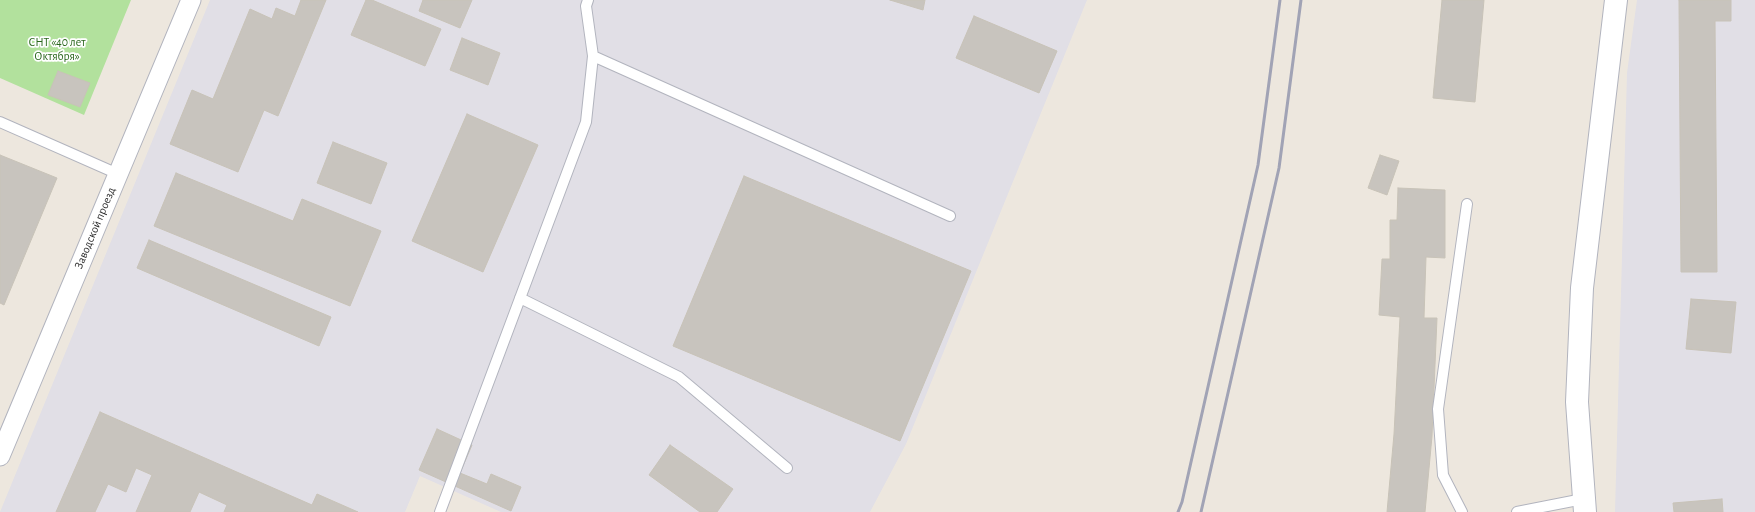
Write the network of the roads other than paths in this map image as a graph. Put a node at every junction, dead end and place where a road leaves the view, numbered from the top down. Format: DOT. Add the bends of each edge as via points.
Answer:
graph roads {
  1 [pos="191,0"];
  2 [pos="588,0"];
  3 [pos="1616,0"];
  4 [pos="593,56"];
  5 [pos="0,122"];
  6 [pos="118,174"];
  7 [pos="1467,204"];
  8 [pos="950,216"];
  9 [pos="520,298"];
  10 [pos="0,456"];
  11 [pos="787,468"];
  12 [pos="1584,506"];
  13 [pos="440,512"];
  14 [pos="1462,512"];
  15 [pos="1517,512"];
  1 -- 6 [label="street, Заводской проезд"];
  2 -- 4 [label="lane" via="586,6"];
  3 -- 12 [label="street" via="1582,288 1577,402"];
  4 -- 8 [label="lane"];
  4 -- 9 [label="lane" via="586,122"];
  5 -- 6 [label="lane"];
  6 -- 10 [label="street, Заводской проезд"];
  7 -- 14 [label="lane" via="1438,409 1443,475"];
  9 -- 11 [label="lane" via="679,377"];
  9 -- 13 [label="lane"];
  12 -- 15 [label="lane"];
}
